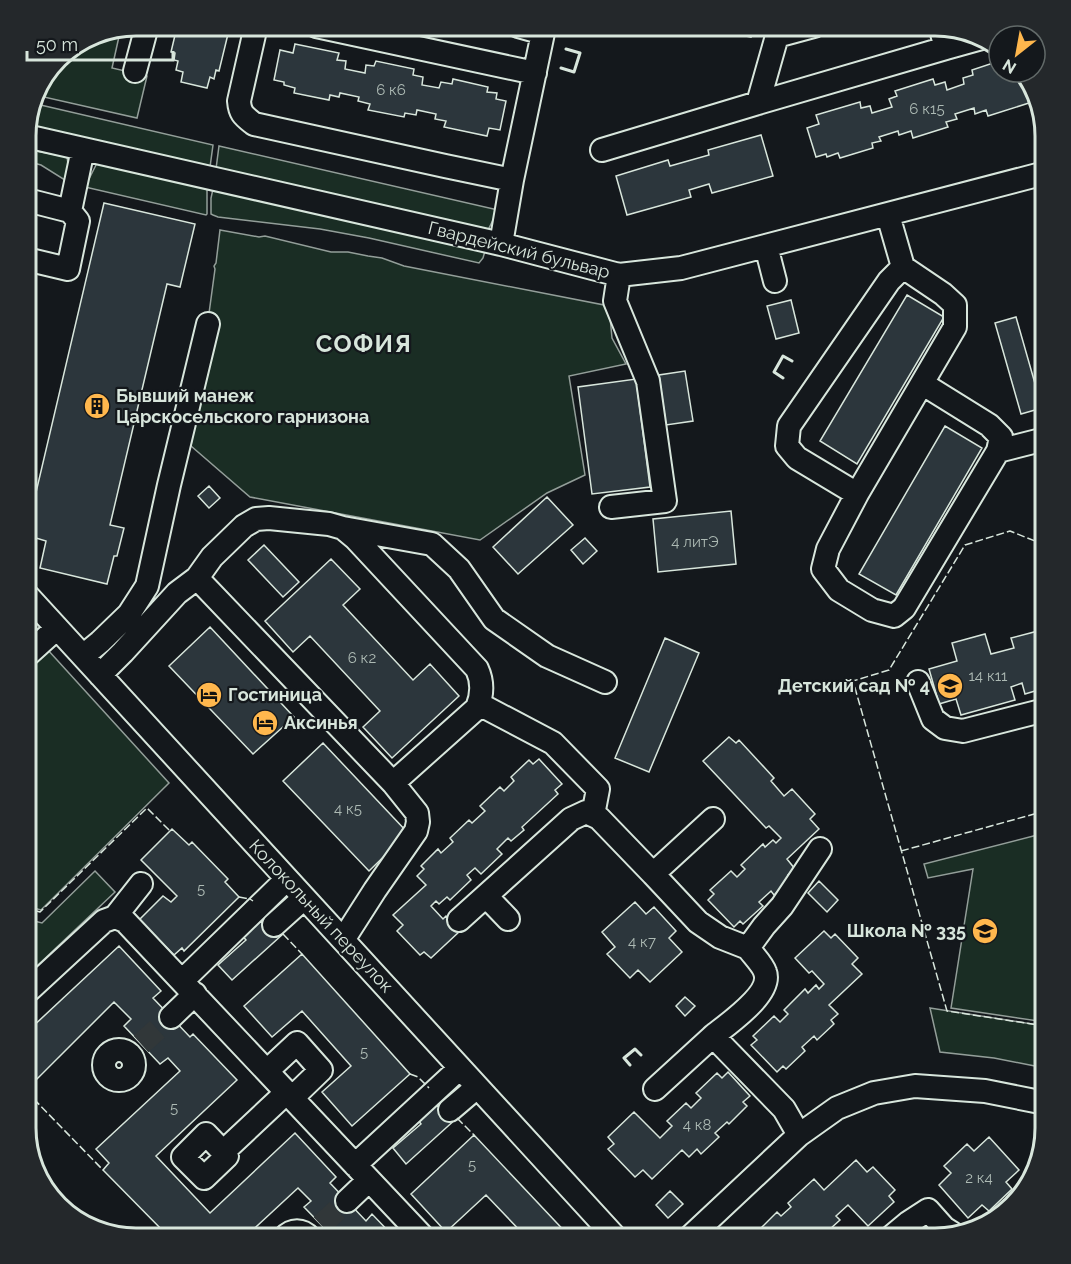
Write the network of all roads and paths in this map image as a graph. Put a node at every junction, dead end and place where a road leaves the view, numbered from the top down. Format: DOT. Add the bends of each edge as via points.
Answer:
graph roads {
  1 [pos="144,36"];
  2 [pos="254,36"];
  3 [pos="363,36"];
  4 [pos="542,36"];
  5 [pos="777,36"];
  6 [pos="943,36"];
  7 [pos="968,42"];
  8 [pos="946,48"];
  9 [pos="135,71"];
  10 [pos="536,73"];
  11 [pos="758,103"];
  12 [pos="36,138"];
  13 [pos="83,149"];
  14 [pos="602,150"];
  15 [pos="1035,176"];
  16 [pos="512,180"];
  17 [pos="36,202"];
  18 [pos="70,211"];
  19 [pos="888,214"];
  20 [pos="501,244"];
  21 [pos="766,246"];
  22 [pos="36,261"];
  23 [pos="903,267"];
  24 [pos="619,275"];
  25 [pos="775,282"];
  26 [pos="208,324"];
  27 [pos="923,384"];
  28 [pos="1035,442"];
  29 [pos="998,451"];
  30 [pos="857,494"];
  31 [pos="611,507"];
  32 [pos="343,528"];
  33 [pos="197,578"];
  34 [pos="36,605"];
  35 [pos="57,628"];
  36 [pos="36,647"];
  37 [pos="83,656"];
  38 [pos="100,675"];
  39 [pos="605,682"];
  40 [pos="918,682"];
  41 [pos="479,704"];
  42 [pos="1035,713"];
  43 [pos="393,783"];
  44 [pos="593,815"];
  45 [pos="713,819"];
  46 [pos="820,849"];
  47 [pos="653,874"];
  48 [pos="287,879"];
  49 [pos="141,884"];
  50 [pos="486,896"];
  51 [pos="304,898"];
  52 [pos="115,917"];
  53 [pos="508,919"];
  54 [pos="459,920"];
  55 [pos="274,925"];
  56 [pos="343,940"];
  57 [pos="748,948"];
  58 [pos="36,984"];
  59 [pos="188,987"];
  60 [pos="171,1017"];
  61 [pos="713,1036"];
  62 [pos="460,1068"];
  63 [pos="267,1071"];
  64 [pos="477,1087"];
  65 [pos="656,1089"];
  66 [pos="289,1095"];
  67 [pos="1035,1101"];
  68 [pos="450,1110"];
  69 [pos="799,1135"];
  70 [pos="224,1152"];
  71 [pos="362,1173"];
  72 [pos="347,1201"];
  73 [pos="943,1227"];
  74 [pos="414,1228"];
  75 [pos="606,1228"];
  76 [pos="700,1228"];
  77 [pos="902,1228"];
  1 -- 9 [label="street"];
  2 -- 16 [label="street" via="239,101 245,117 254,124"];
  3 -- 10 [label="street"];
  4 -- 10 [label="street"];
  5 -- 11 [label="street"];
  6 -- 8 [label="street"];
  7 -- 8 [label="street"];
  8 -- 11 [label="street"];
  10 -- 16 [label="street"];
  11 -- 14 [label="street"];
  12 -- 13 [label="street, Гвардейский бульвар"];
  13 -- 18 [label="street"];
  13 -- 20 [label="street, Гвардейский бульвар"];
  15 -- 19 [label="street, Гвардейский бульвар"];
  16 -- 20 [label="street"];
  17 -- 18 [label="street"];
  18 -- 22 [label="street" via="78,221 68,269"];
  19 -- 21 [label="street, Гвардейский бульвар"];
  19 -- 23 [label="street"];
  20 -- 24 [label="street, Гвардейский бульвар"];
  21 -- 24 [label="street, Гвардейский бульвар" via="681,268"];
  21 -- 25 [label="street"];
  23 -- 27 [label="street" via="955,305 955,327"];
  23 -- 30 [label="street" via="789,426 787,446 797,458"];
  24 -- 31 [label="street" via="615,301 648,381 665,501"];
  26 -- 37 [label="street" via="147,586 129,614"];
  27 -- 29 [label="street" via="988,425 1001,437"];
  27 -- 30 [label="street"];
  28 -- 29 [label="street"];
  29 -- 30 [label="street" via="904,608 894,616 872,610 838,590 823,569 828,549"];
  32 -- 33 [label="street" via="256,519 212,557"];
  32 -- 39 [label="street" via="432,544 459,569 495,619 547,656"];
  32 -- 41 [label="street" via="477,669 481,679"];
  33 -- 38 [label="street" via="177,593"];
  33 -- 43 [label="street"];
  34 -- 35 [label="street, Колокольный переулок"];
  35 -- 36 [label="street"];
  35 -- 37 [label="street, Колокольный переулок"];
  37 -- 38 [label="street, Колокольный переулок"];
  38 -- 48 [label="street, Колокольный переулок"];
  40 -- 42 [label="street" via="933,718 945,728 963,731"];
  41 -- 43 [label="street"];
  41 -- 44 [label="street" via="553,743 598,789"];
  43 -- 56 [label="street" via="417,813 416,831"];
  44 -- 47 [label="street"];
  44 -- 50 [label="street" via="586,812 571,819"];
  45 -- 47 [label="street"];
  46 -- 57 [label="street"];
  47 -- 57 [label="street" via="698,922 720,937"];
  48 -- 51 [label="street, Колокольный переулок"];
  48 -- 59 [label="street"];
  49 -- 52 [label="street"];
  50 -- 53 [label="street"];
  50 -- 54 [label="street"];
  51 -- 55 [label="street"];
  51 -- 56 [label="street, Колокольный переулок"];
  52 -- 58 [label="street" via="104,921"];
  52 -- 59 [label="street" via="125,921"];
  56 -- 62 [label="street, Колокольный переулок"];
  57 -- 61 [label="street" via="766,972 765,984 758,997"];
  59 -- 60 [label="street"];
  59 -- 63 [label="street"];
  61 -- 65 [label="street"];
  61 -- 69 [label="street" via="784,1109"];
  62 -- 64 [label="street, Колокольный переулок"];
  62 -- 71 [label="street"];
  63 -- 66 [label="street"];
  63 -- 66 [label="street" via="297,1043 321,1070"];
  64 -- 68 [label="street"];
  64 -- 75 [label="street, Колокольный переулок"];
  66 -- 70 [label="street"];
  66 -- 71 [label="street"];
  67 -- 69 [label="street" via="985,1091 915,1086 874,1093 837,1108"];
  69 -- 76 [label="street"];
  71 -- 72 [label="street"];
  71 -- 74 [label="street"];
  73 -- 77 [label="street" via="928,1210"];
}
